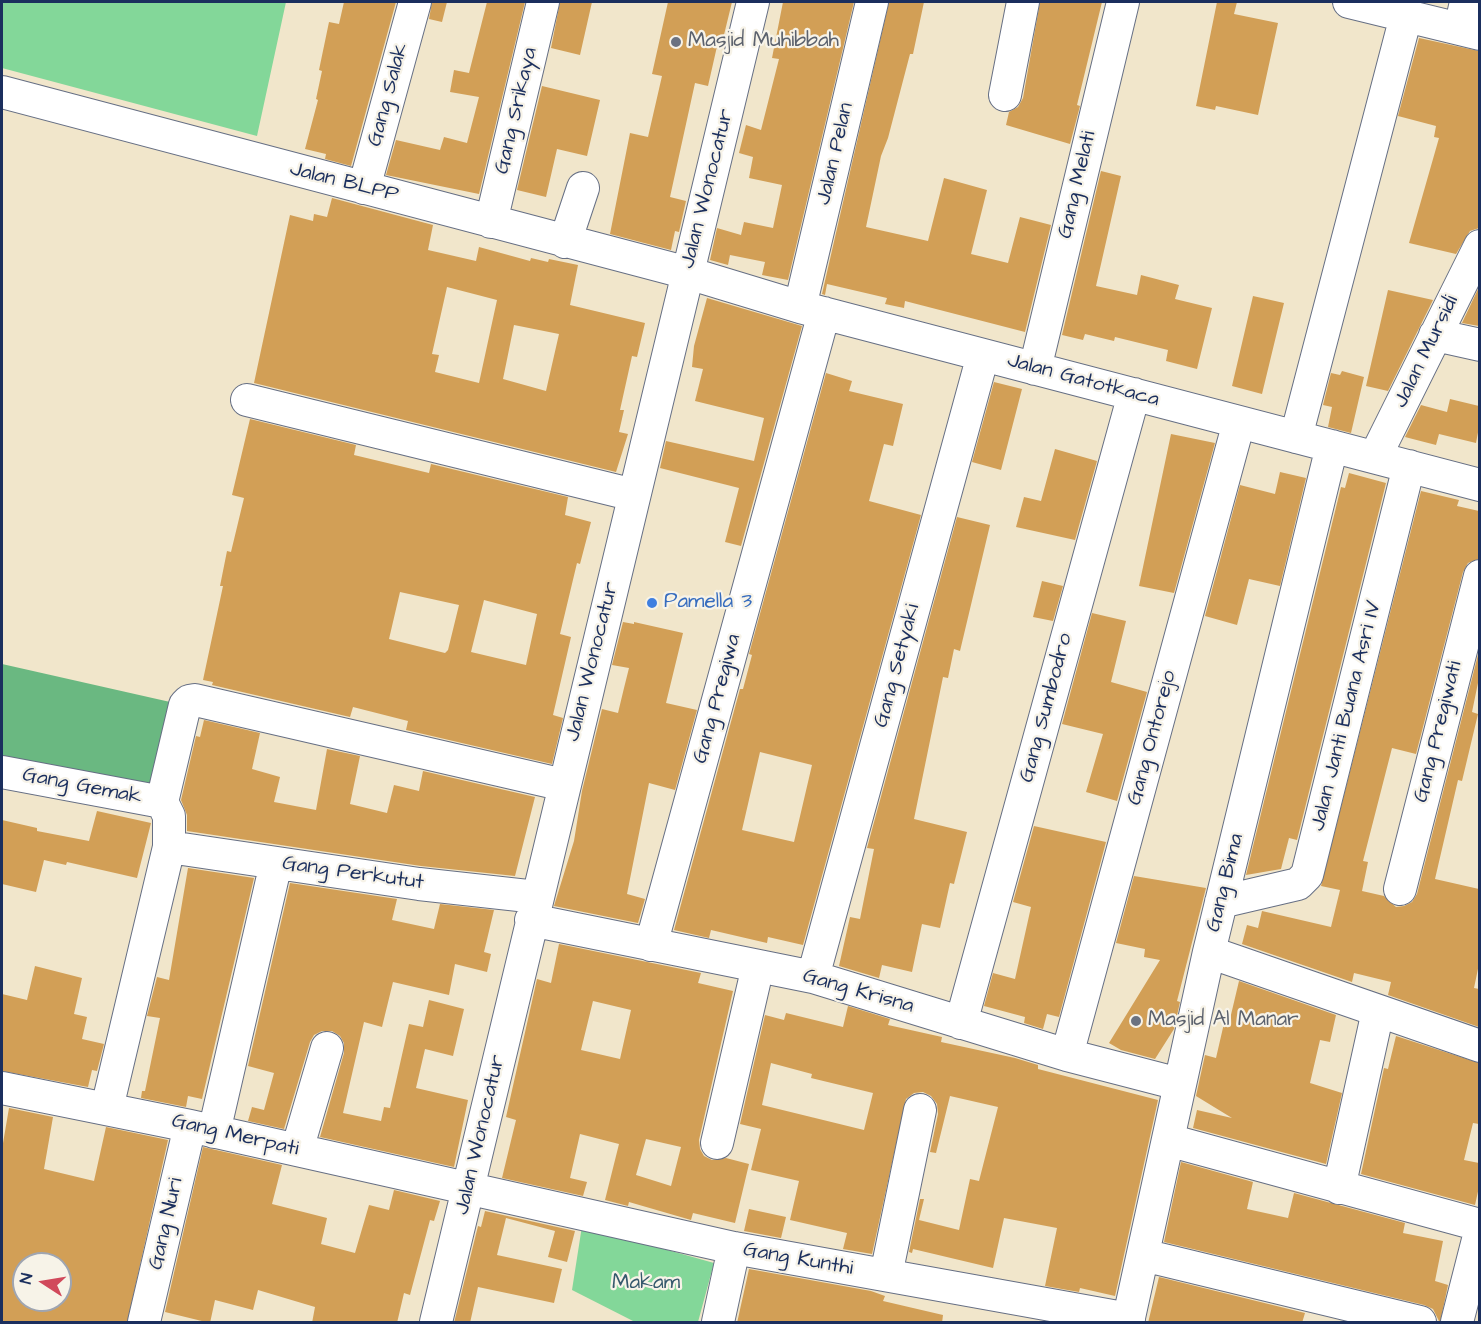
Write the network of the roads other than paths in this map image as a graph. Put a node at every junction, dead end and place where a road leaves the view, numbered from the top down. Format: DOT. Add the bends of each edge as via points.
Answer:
graph roads {
  1 [pos="415,2"];
  2 [pos="543,2"];
  3 [pos="753,2"];
  4 [pos="872,2"];
  5 [pos="1023,2"];
  6 [pos="1123,2"];
  7 [pos="1349,2"];
  8 [pos="1406,16"];
  9 [pos="1469,22"];
  10 [pos="2,92"];
  11 [pos="1005,95"];
  12 [pos="364,188"];
  13 [pos="584,188"];
  14 [pos="491,222"];
  15 [pos="565,242"];
  16 [pos="1479,246"];
  17 [pos="688,273"];
  18 [pos="812,310"];
  19 [pos="1435,335"];
  20 [pos="1479,345"];
  21 [pos="983,355"];
  22 [pos="1035,369"];
  23 [pos="1134,394"];
  24 [pos="247,400"];
  25 [pos="1239,422"];
  26 [pos="1296,437"];
  27 [pos="1332,446"];
  28 [pos="1375,457"];
  29 [pos="1409,466"];
  30 [pos="1479,484"];
  31 [pos="634,495"];
  32 [pos="1479,576"];
  33 [pos="2,772"];
  34 [pos="564,785"];
  35 [pos="162,802"];
  36 [pos="169,847"];
  37 [pos="276,863"];
  38 [pos="1400,889"];
  39 [pos="1221,902"];
  40 [pos="534,908"];
  41 [pos="651,945"];
  42 [pos="1209,952"];
  43 [pos="759,966"];
  44 [pos="813,977"];
  45 [pos="1378,1011"];
  46 [pos="961,1023"];
  47 [pos="1479,1046"];
  48 [pos="327,1048"];
  49 [pos="1068,1055"];
  50 [pos="1179,1084"];
  51 [pos="2,1088"];
  52 [pos="107,1108"];
  53 [pos="920,1110"];
  54 [pos="202,1129"];
  55 [pos="1168,1140"];
  56 [pos="717,1143"];
  57 [pos="297,1150"];
  58 [pos="469,1188"];
  59 [pos="1339,1188"];
  60 [pos="1479,1225"];
  61 [pos="1479,1232"];
  62 [pos="734,1248"];
  63 [pos="1143,1255"];
  64 [pos="886,1275"];
  65 [pos="1033,1312"];
  66 [pos="1129,1321"];
  67 [pos="144,1323"];
  68 [pos="436,1323"];
  69 [pos="718,1323"];
  70 [pos="1420,1323"];
  71 [pos="1457,1323"];
  1 -- 12 [label="street, Gang Salak"];
  2 -- 14 [label="street, Gang Srikaya"];
  3 -- 17 [label="street, Jalan Wonocatur"];
  4 -- 18 [label="street, Jalan Pelan"];
  5 -- 11 [label="street"];
  6 -- 22 [label="street, Gang Melati"];
  7 -- 8 [label="street"];
  8 -- 9 [label="street"];
  8 -- 26 [label="street"];
  10 -- 12 [label="street, Jalan BLPP"];
  12 -- 14 [label="street, Jalan BLPP"];
  13 -- 15 [label="street"];
  14 -- 15 [label="street, Jalan BLPP"];
  15 -- 17 [label="street, Jalan BLPP"];
  16 -- 19 [label="street, Jalan Mursidi"];
  17 -- 18 [label="street, Jalan Gatotkaca"];
  17 -- 31 [label="street, Jalan Wonocatur"];
  18 -- 21 [label="street, Jalan Gatotkaca"];
  18 -- 41 [label="street, Gang Pregiwa"];
  19 -- 20 [label="street"];
  19 -- 28 [label="street, Jalan Mursidi"];
  21 -- 22 [label="street, Jalan Gatotkaca"];
  21 -- 44 [label="street, Gang Setyaki"];
  22 -- 23 [label="street, Jalan Gatotkaca"];
  23 -- 25 [label="street, Jalan Gatotkaca"];
  23 -- 46 [label="street, Gang Sumbodro"];
  24 -- 31 [label="street"];
  25 -- 26 [label="street, Jalan Gatotkaca"];
  25 -- 49 [label="street, Gang Ontorejo"];
  26 -- 27 [label="street, Jalan Gatotkaca"];
  27 -- 28 [label="street, Jalan Gatotkaca"];
  27 -- 39 [label="street, Gang Bima"];
  28 -- 29 [label="street, Jalan Gatotkaca"];
  29 -- 30 [label="street, Jalan Gatotkaca"];
  29 -- 39 [label="street, Jalan Janti Buana Asri IV" via="1307,875 1298,884"];
  31 -- 34 [label="street, Jalan Wonocatur"];
  32 -- 38 [label="street, Gang Pregiwati"];
  33 -- 35 [label="street, Gang Gemak"];
  34 -- 35 [label="street" via="195,700 185,705"];
  34 -- 40 [label="street, Jalan Wonocatur"];
  35 -- 36 [label="street" via="169,816"];
  36 -- 37 [label="street, Gang Perkutut"];
  36 -- 52 [label="street"];
  37 -- 40 [label="street, Gang Perkutut" via="419,884"];
  37 -- 54 [label="street, Gang Nuri"];
  39 -- 42 [label="street, Gang Bima"];
  40 -- 41 [label="street, Gang Krisna"];
  40 -- 58 [label="street, Jalan Wonocatur"];
  41 -- 43 [label="street, Gang Krisna"];
  42 -- 45 [label="street"];
  42 -- 50 [label="street, Gang Bima"];
  43 -- 44 [label="street, Gang Krisna"];
  43 -- 56 [label="street"];
  44 -- 46 [label="street, Gang Krisna"];
  45 -- 47 [label="street"];
  45 -- 59 [label="street"];
  46 -- 49 [label="street, Gang Krisna"];
  48 -- 57 [label="street"];
  49 -- 50 [label="street, Gang Krisna"];
  50 -- 55 [label="street, Gang Bima"];
  51 -- 52 [label="street, Gang Merpati"];
  52 -- 54 [label="street, Gang Merpati"];
  53 -- 64 [label="street"];
  54 -- 57 [label="street, Gang Merpati"];
  54 -- 67 [label="street, Gang Nuri"];
  55 -- 59 [label="street"];
  55 -- 63 [label="street, Gang Bima"];
  57 -- 58 [label="street, Gang Merpati"];
  58 -- 62 [label="street, Gang Kunthi"];
  58 -- 68 [label="street, Jalan Wonocatur"];
  59 -- 60 [label="street"];
  61 -- 71 [label="street"];
  62 -- 64 [label="street, Gang Kunthi"];
  62 -- 69 [label="street"];
  63 -- 66 [label="street, Gang Bima"];
  63 -- 70 [label="street"];
  64 -- 65 [label="street, Gang Kunthi"];
  65 -- 66 [label="street, Gang Kunthi"];
}
